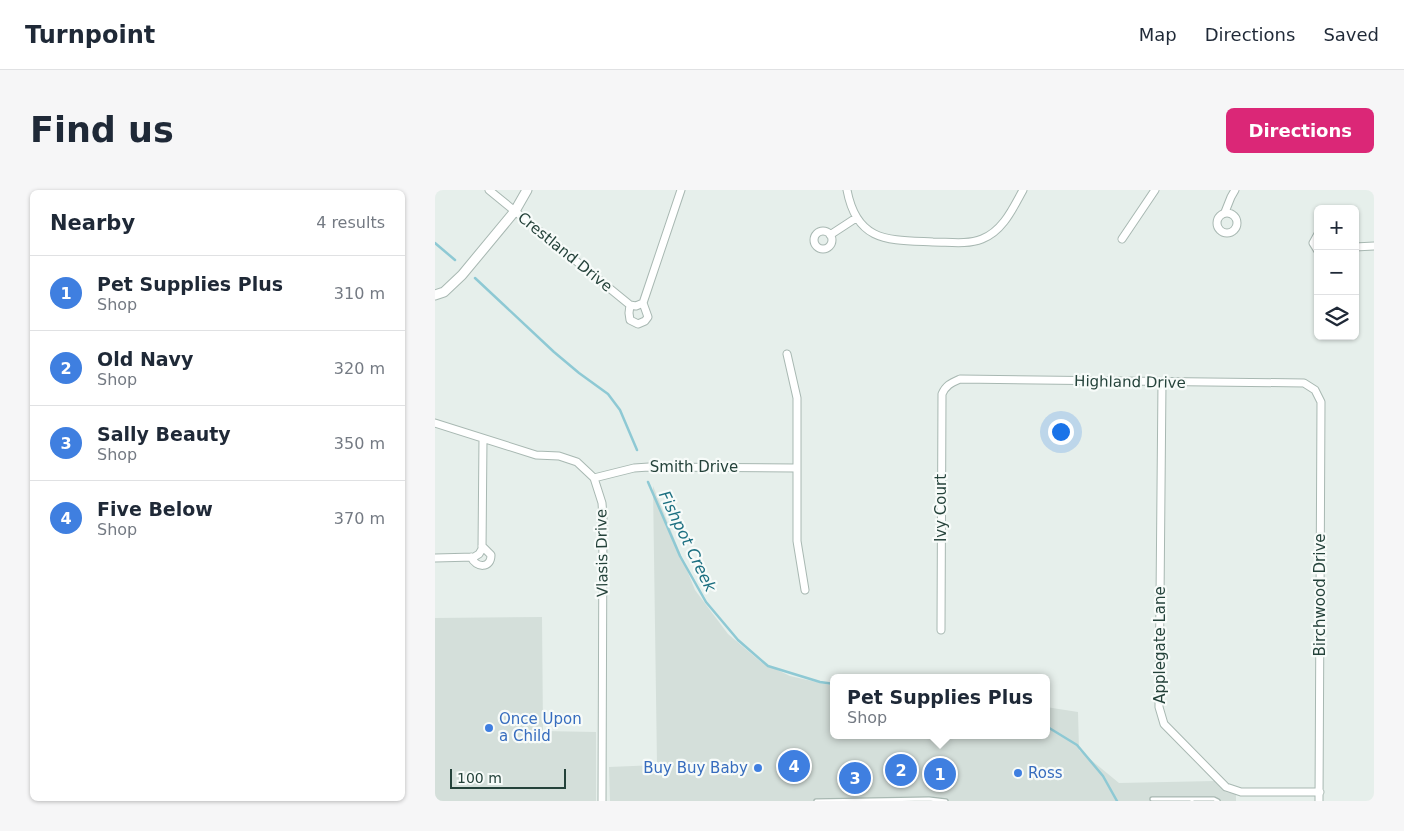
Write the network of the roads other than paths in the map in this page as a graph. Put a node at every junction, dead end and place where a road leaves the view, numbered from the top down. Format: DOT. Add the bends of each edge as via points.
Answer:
graph roads {
  1 [pos="489,190"];
  2 [pos="527,190"];
  3 [pos="681,190"];
  4 [pos="847,190"];
  5 [pos="1023,190"];
  6 [pos="1155,190"];
  7 [pos="1235,190"];
  8 [pos="515,211"];
  9 [pos="1225,212"];
  10 [pos="856,218"];
  11 [pos="830,235"];
  12 [pos="1122,239"];
  13 [pos="1374,246"];
  14 [pos="1359,248"];
  15 [pos="435,296"];
  16 [pos="643,303"];
  17 [pos="630,305"];
  18 [pos="787,354"];
  19 [pos="1162,382"];
  20 [pos="945,387"];
  21 [pos="1315,390"];
  22 [pos="435,423"];
  23 [pos="483,439"];
  24 [pos="796,468"];
  25 [pos="594,478"];
  26 [pos="482,546"];
  27 [pos="471,557"];
  28 [pos="435,558"];
  29 [pos="805,590"];
  30 [pos="941,630"];
  31 [pos="1319,792"];
  32 [pos="1152,799"];
  33 [pos="1192,800"];
  34 [pos="602,801"];
  35 [pos="816,801"];
  36 [pos="946,801"];
  37 [pos="1218,801"];
  38 [pos="1319,801"];
  1 -- 8 [label="street, Crestland Drive"];
  2 -- 8 [label="street"];
  3 -- 16 [label="street"];
  4 -- 10 [label="street"];
  5 -- 10 [label="street" via="1000,227 982,239 963,243 884,239"];
  6 -- 12 [label="street"];
  7 -- 9 [label="street"];
  8 -- 15 [label="street" via="453,285"];
  8 -- 17 [label="street, Crestland Drive"];
  10 -- 11 [label="street"];
  13 -- 14 [label="street"];
  16 -- 17 [label="street"];
  16 -- 17 [label="street" via="649,317 638,324 631,320"];
  18 -- 24 [label="street" via="797,398"];
  19 -- 20 [label="street, Highland Drive" via="960,379"];
  19 -- 21 [label="street, Highland Drive" via="1304,383"];
  19 -- 31 [label="street, Applegate Lane" via="1159,707 1164,724 1233,791"];
  20 -- 30 [label="street, Ivy Court" via="942,394"];
  21 -- 31 [label="street, Birchwood Drive" via="1321,402"];
  22 -- 23 [label="street"];
  23 -- 25 [label="street" via="535,455 569,458"];
  23 -- 26 [label="street"];
  24 -- 25 [label="street, Smith Drive" via="649,467"];
  24 -- 29 [label="street" via="798,552"];
  25 -- 34 [label="street, Vlasis Drive" via="603,517"];
  26 -- 27 [label="street" via="479,554"];
  26 -- 27 [label="street" via="491,555 488,564 478,566"];
  27 -- 28 [label="street"];
  31 -- 38 [label="street, Birchwood Drive"];
  32 -- 33 [label="lane"];
  33 -- 37 [label="lane"];
  35 -- 36 [label="lane"];
}
